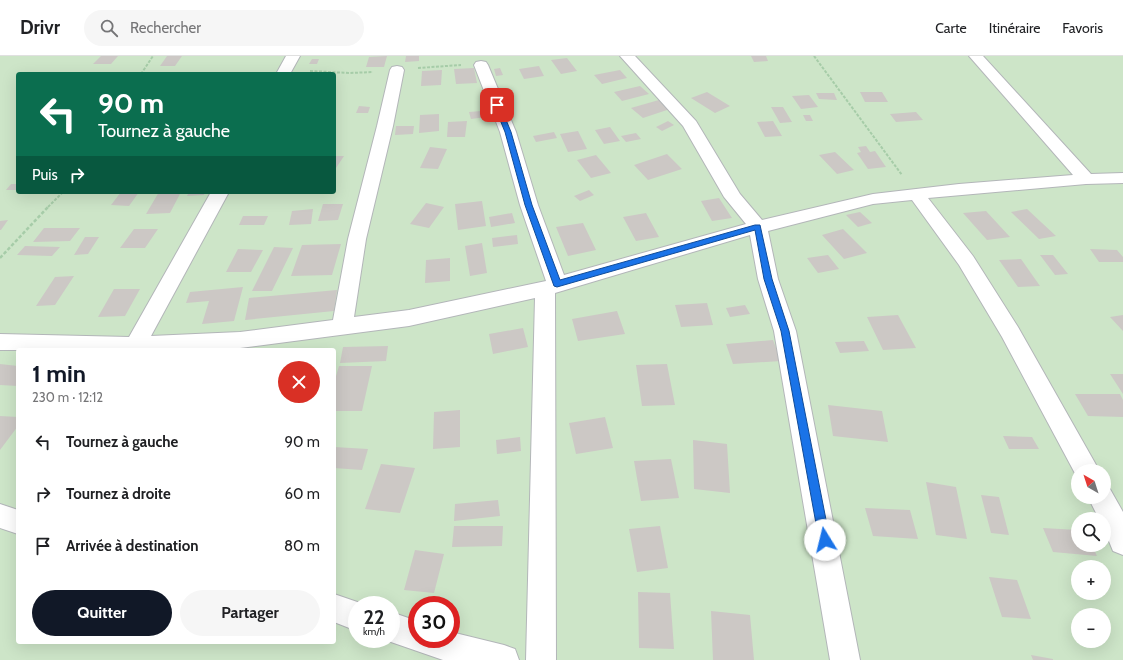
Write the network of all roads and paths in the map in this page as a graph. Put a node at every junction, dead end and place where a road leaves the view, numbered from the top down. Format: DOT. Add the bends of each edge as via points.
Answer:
graph roads {
  1 [pos="153,56"];
  2 [pos="293,56"];
  3 [pos="627,56"];
  4 [pos="814,56"];
  5 [pos="976,56"];
  6 [pos="486,59"];
  7 [pos="397,70"];
  8 [pos="142,72"];
  9 [pos="284,72"];
  10 [pos="1094,178"];
  11 [pos="1123,178"];
  12 [pos="1123,192"];
  13 [pos="61,194"];
  14 [pos="219,194"];
  15 [pos="917,195"];
  16 [pos="758,227"];
  17 [pos="0,258"];
  18 [pos="551,287"];
  19 [pos="342,326"];
  20 [pos="0,342"];
  21 [pos="133,348"];
  22 [pos="1082,464"];
  23 [pos="1104,504"];
  24 [pos="0,516"];
  25 [pos="16,521"];
  26 [pos="1123,542"];
  27 [pos="336,609"];
  28 [pos="348,613"];
  29 [pos="454,648"];
  30 [pos="504,660"];
  31 [pos="541,660"];
  32 [pos="845,660"];
  1 -- 8 [label="path"];
  2 -- 9 [label="street"];
  3 -- 16 [label="street" via="690,124 733,197"];
  4 -- 15 [label="path"];
  5 -- 10 [label="street"];
  6 -- 18 [label="street"];
  7 -- 19 [label="street" via="357,239"];
  10 -- 11 [label="street"];
  10 -- 12 [label="street"];
  10 -- 15 [label="street"];
  13 -- 17 [label="path"];
  14 -- 21 [label="street"];
  15 -- 16 [label="street" via="873,200"];
  15 -- 22 [label="street" via="966,261 1010,333"];
  16 -- 18 [label="street"];
  16 -- 32 [label="street" via="768,279 785,331 793,368"];
  18 -- 19 [label="street" via="492,302 409,318"];
  18 -- 31 [label="street"];
  19 -- 21 [label="street" via="240,340"];
  20 -- 21 [label="street"];
  23 -- 26 [label="street"];
  24 -- 25 [label="street"];
  27 -- 28 [label="street"];
  29 -- 30 [label="street"];
}
